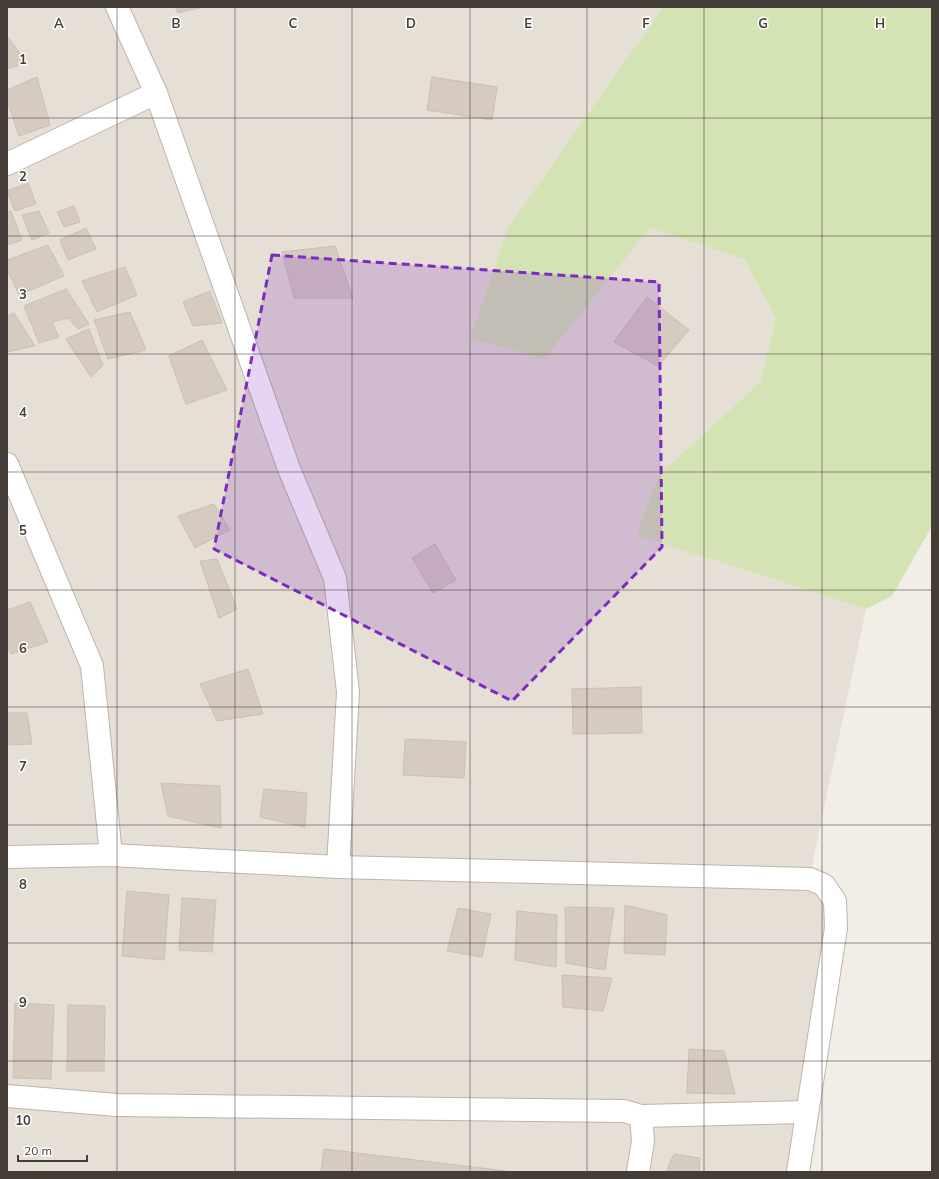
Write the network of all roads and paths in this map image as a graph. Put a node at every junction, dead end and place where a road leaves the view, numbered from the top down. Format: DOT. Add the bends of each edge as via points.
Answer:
graph roads {
  1 [pos="117,7"];
  2 [pos="156,94"];
  3 [pos="7,164"];
  4 [pos="7,464"];
  5 [pos="111,855"];
  6 [pos="7,857"];
  7 [pos="338,867"];
  8 [pos="7,1096"];
  9 [pos="807,1112"];
  10 [pos="642,1116"];
  11 [pos="638,1172"];
  12 [pos="798,1172"];
  1 -- 2 [label="street"];
  2 -- 3 [label="street"];
  2 -- 7 [label="street" via="289,469 335,578 348,692"];
  4 -- 5 [label="street" via="92,666"];
  5 -- 6 [label="street"];
  5 -- 7 [label="street"];
  7 -- 9 [label="street" via="810,879 824,885 835,901 836,928"];
  8 -- 10 [label="street" via="117,1104 624,1111"];
  9 -- 10 [label="street"];
  9 -- 12 [label="street"];
  10 -- 11 [label="street" via="643,1141"];
}
